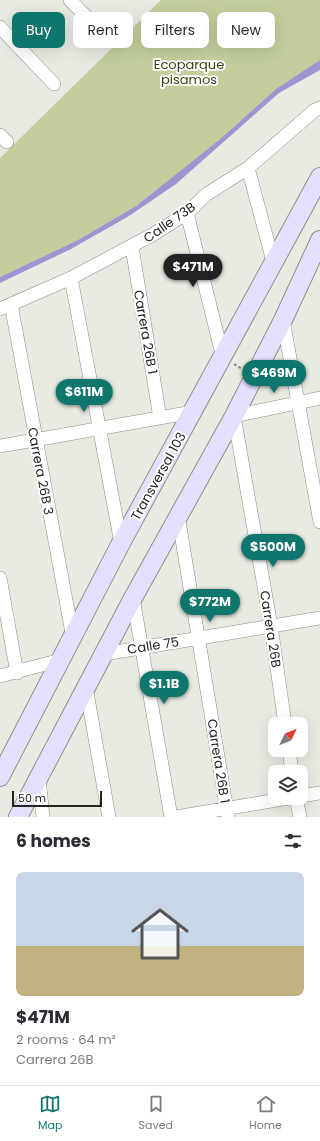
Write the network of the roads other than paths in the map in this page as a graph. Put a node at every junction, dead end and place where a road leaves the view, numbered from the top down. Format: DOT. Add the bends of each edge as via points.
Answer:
graph roads {
  1 [pos="70,0"];
  2 [pos="82,12"];
  3 [pos="0,27"];
  4 [pos="54,84"];
  5 [pos="320,108"];
  6 [pos="248,168"];
  7 [pos="320,177"];
  8 [pos="187,213"];
  9 [pos="287,240"];
  10 [pos="132,247"];
  11 [pos="317,248"];
  12 [pos="274,265"];
  13 [pos="71,278"];
  14 [pos="5,306"];
  15 [pos="283,320"];
  16 [pos="223,358"];
  17 [pos="320,398"];
  18 [pos="297,402"];
  19 [pos="193,412"];
  20 [pos="234,416"];
  21 [pos="160,418"];
  22 [pos="100,429"];
  23 [pos="36,440"];
  24 [pos="0,446"];
  25 [pos="178,515"];
  26 [pos="320,522"];
  27 [pos="121,543"];
  28 [pos="0,578"];
  29 [pos="133,598"];
  30 [pos="320,618"];
  31 [pos="271,626"];
  32 [pos="72,638"];
  33 [pos="198,638"];
  34 [pos="141,647"];
  35 [pos="104,654"];
  36 [pos="61,660"];
  37 [pos="17,673"];
  38 [pos="0,676"];
  39 [pos="86,686"];
  40 [pos="284,717"];
  41 [pos="0,777"];
  42 [pos="39,779"];
  43 [pos="320,793"];
  44 [pos="308,795"];
  45 [pos="268,803"];
  46 [pos="297,805"];
  47 [pos="227,813"];
  48 [pos="18,817"];
  49 [pos="43,817"];
  50 [pos="109,817"];
  51 [pos="171,817"];
  52 [pos="176,817"];
  53 [pos="300,817"];
  1 -- 2 [label="street"];
  3 -- 4 [label="street"];
  5 -- 6 [label="street, Calle 73B"];
  6 -- 8 [label="street, Calle 73B" via="207,194"];
  6 -- 12 [label="street"];
  7 -- 9 [label="street, Transversal 103"];
  8 -- 10 [label="street, Calle 73B"];
  8 -- 16 [label="street"];
  9 -- 11 [label="street" via="296,235 306,237"];
  9 -- 12 [label="street, Transversal 103"];
  10 -- 13 [label="street, Calle 73B"];
  10 -- 21 [label="street, Carrera 26B 1"];
  11 -- 15 [label="street"];
  12 -- 16 [label="street, Transversal 103"];
  13 -- 14 [label="street, Calle 73B"];
  13 -- 22 [label="street"];
  14 -- 23 [label="street, Carrera 26B 3"];
  15 -- 18 [label="street"];
  15 -- 20 [label="street"];
  16 -- 19 [label="street, Transversal 103"];
  17 -- 18 [label="street"];
  18 -- 20 [label="street"];
  18 -- 26 [label="street"];
  19 -- 21 [label="street"];
  19 -- 27 [label="street, Transversal 103"];
  20 -- 25 [label="street"];
  20 -- 31 [label="street, Carrera 26B"];
  21 -- 22 [label="street"];
  22 -- 23 [label="street"];
  22 -- 27 [label="street"];
  23 -- 24 [label="street"];
  23 -- 32 [label="street, Carrera 26B 3"];
  25 -- 29 [label="street"];
  25 -- 33 [label="street, Carrera 26B 1"];
  27 -- 32 [label="street, Transversal 103"];
  28 -- 37 [label="street"];
  29 -- 34 [label="street"];
  29 -- 35 [label="street"];
  30 -- 31 [label="street, Calle 75"];
  31 -- 33 [label="street, Calle 75"];
  31 -- 40 [label="street, Carrera 26B"];
  32 -- 36 [label="street, Transversal 103"];
  33 -- 34 [label="street, Calle 75"];
  33 -- 47 [label="street, Carrera 26B 1"];
  34 -- 35 [label="street, Calle 75"];
  34 -- 51 [label="street"];
  35 -- 39 [label="street"];
  36 -- 37 [label="street"];
  36 -- 41 [label="street, Transversal 103"];
  37 -- 38 [label="street"];
  39 -- 42 [label="street"];
  39 -- 50 [label="street"];
  42 -- 48 [label="street"];
  42 -- 49 [label="street"];
  43 -- 44 [label="street"];
  45 -- 47 [label="street"];
  46 -- 53 [label="street"];
  47 -- 52 [label="street"];
}
